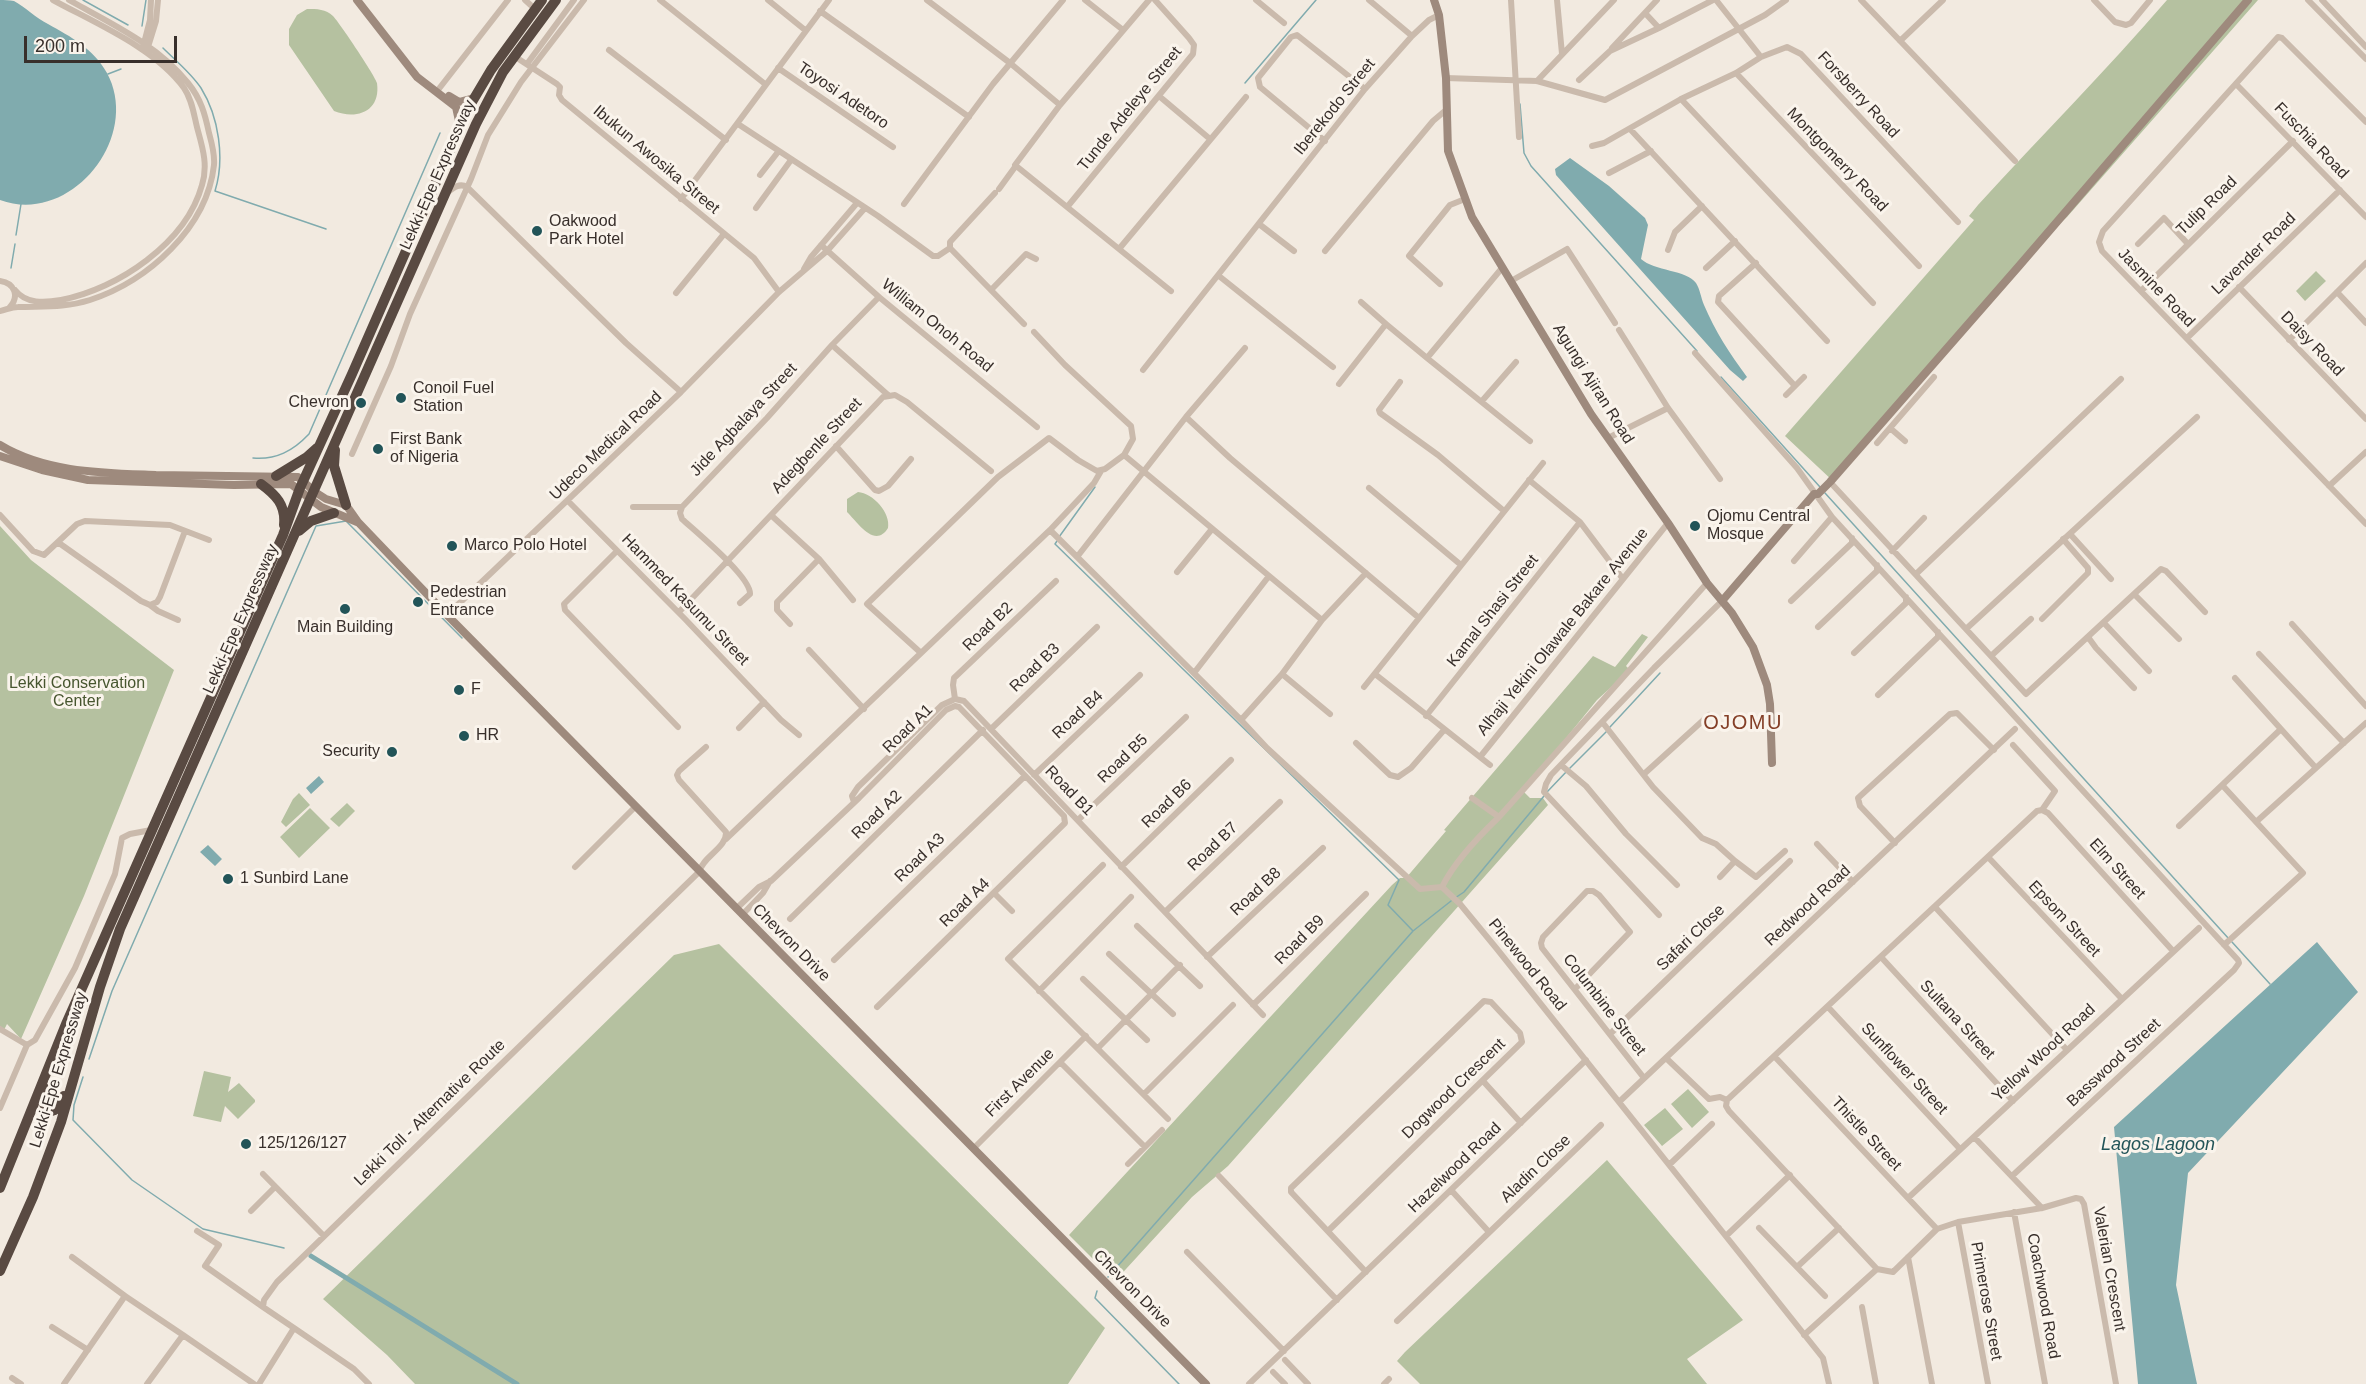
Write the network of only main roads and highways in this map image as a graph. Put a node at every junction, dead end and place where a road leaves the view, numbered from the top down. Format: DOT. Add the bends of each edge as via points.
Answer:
graph roads {
  1 [pos="556,0"];
  2 [pos="538,4"];
  3 [pos="352,374"];
  4 [pos="336,438"];
  5 [pos="321,443"];
  6 [pos="276,476"];
  7 [pos="261,484"];
  8 [pos="307,490"];
  9 [pos="346,505"];
  10 [pos="334,513"];
  11 [pos="283,535"];
  12 [pos="295,536"];
  13 [pos="276,579"];
  14 [pos="53,1060"];
  15 [pos="72,1081"];
  16 [pos="0,1188"];
  17 [pos="0,1271"];
  1 -- 4 [label="highway, Lekki-Epe Expressway" via="514,56 488,100"];
  2 -- 3 [label="highway, Lekki-Epe Expressway" via="474,98"];
  3 -- 5 [label="highway, Lekki-Epe Expressway"];
  3 -- 8 [label="highway" via="350,390"];
  4 -- 8 [label="highway, Lekki-Epe Expressway"];
  4 -- 9 [label="highway" via="334,466"];
  5 -- 6 [label="highway" via="307,457"];
  5 -- 8 [label="highway, Lekki-Epe Expressway"];
  7 -- 11 [label="highway" via="282,505"];
  8 -- 11 [label="highway, Lekki-Epe Expressway"];
  8 -- 12 [label="highway, Lekki-Epe Expressway"];
  8 -- 13 [label="highway" via="275,570"];
  10 -- 12 [label="highway" via="311,521"];
  11 -- 14 [label="highway, Lekki-Epe Expressway" via="143,847"];
  12 -- 13 [label="highway, Lekki-Epe Expressway"];
  13 -- 15 [label="highway, Lekki-Epe Expressway" via="120,929"];
  14 -- 15 [label="highway" via="46,1109 58,1107"];
  14 -- 16 [label="highway, Lekki-Epe Expressway"];
  15 -- 17 [label="highway, Lekki-Epe Expressway" via="33,1197"];
}
